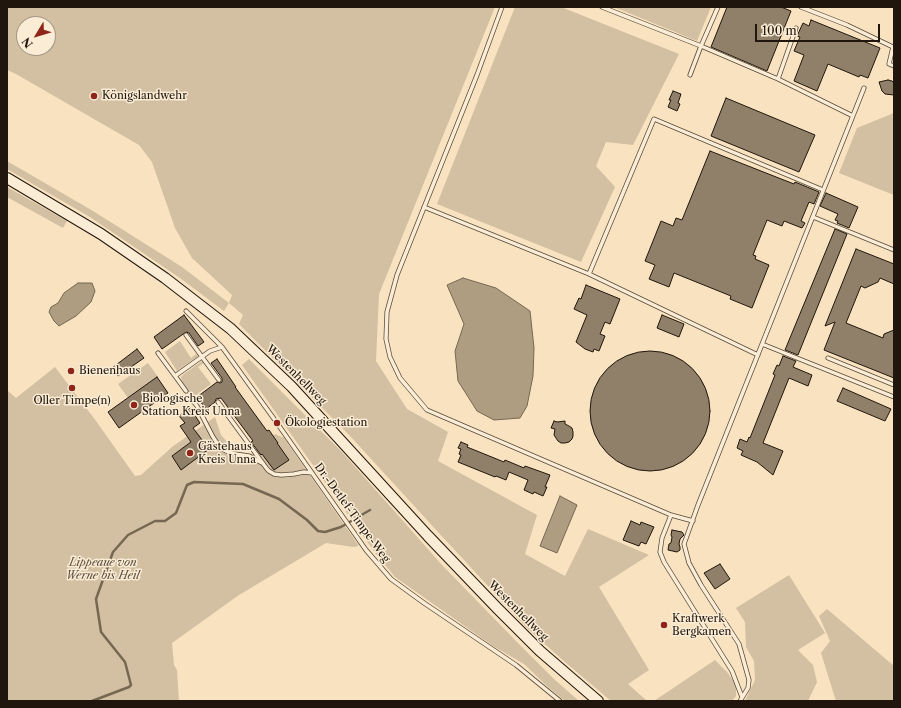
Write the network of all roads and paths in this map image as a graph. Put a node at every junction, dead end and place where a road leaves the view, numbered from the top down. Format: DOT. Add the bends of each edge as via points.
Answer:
graph roads {
  1 [pos="502,7"];
  2 [pos="602,7"];
  3 [pos="718,7"];
  4 [pos="801,7"];
  5 [pos="796,28"];
  6 [pos="701,46"];
  7 [pos="894,66"];
  8 [pos="690,75"];
  9 [pos="778,79"];
  10 [pos="864,88"];
  11 [pos="853,116"];
  12 [pos="7,178"];
  13 [pos="823,190"];
  14 [pos="424,207"];
  15 [pos="813,217"];
  16 [pos="894,250"];
  17 [pos="589,274"];
  18 [pos="186,311"];
  19 [pos="186,335"];
  20 [pos="762,344"];
  21 [pos="222,347"];
  22 [pos="158,353"];
  23 [pos="758,355"];
  24 [pos="202,357"];
  25 [pos="828,358"];
  26 [pos="175,376"];
  27 [pos="218,380"];
  28 [pos="894,385"];
  29 [pos="186,391"];
  30 [pos="894,397"];
  31 [pos="192,400"];
  32 [pos="218,402"];
  33 [pos="264,465"];
  34 [pos="312,473"];
  35 [pos="671,515"];
  36 [pos="693,521"];
  37 [pos="741,699"];
  38 [pos="560,701"];
  39 [pos="598,701"];
  1 -- 14 [label="lane"];
  2 -- 6 [label="lane"];
  3 -- 6 [label="lane"];
  4 -- 7 [label="lane" via="847,25 894,48 889,64"];
  5 -- 9 [label="lane"];
  6 -- 8 [label="lane"];
  6 -- 9 [label="lane"];
  9 -- 11 [label="lane"];
  10 -- 11 [label="lane"];
  11 -- 13 [label="lane"];
  12 -- 39 [label="main road, Westenhellweg" via="101,234 165,278 231,329 291,386 428,536 540,651"];
  13 -- 15 [label="lane"];
  13 -- 17 [label="lane" via="654,119"];
  14 -- 17 [label="lane"];
  14 -- 35 [label="lane" via="397,275 387,312 386,339 390,357 400,378 427,410"];
  15 -- 16 [label="lane"];
  15 -- 20 [label="lane"];
  17 -- 23 [label="lane"];
  18 -- 21 [label="lane, Dr.-Detlef-Timpe-Weg"];
  19 -- 24 [label="lane"];
  20 -- 23 [label="lane"];
  20 -- 30 [label="lane"];
  21 -- 24 [label="lane" via="217,347"];
  21 -- 34 [label="lane, Dr.-Detlef-Timpe-Weg"];
  22 -- 26 [label="lane"];
  23 -- 36 [label="lane"];
  24 -- 26 [label="lane"];
  24 -- 27 [label="lane"];
  25 -- 28 [label="lane"];
  26 -- 29 [label="lane"];
  31 -- 33 [label="lane" via="219,446 235,454 249,456"];
  32 -- 33 [label="lane"];
  33 -- 34 [label="lane" via="274,474"];
  34 -- 38 [label="lane, Dr.-Detlef-Timpe-Weg" via="366,550 390,579 516,665"];
  35 -- 36 [label="lane"];
  35 -- 37 [label="lane" via="662,538 660,552 732,670"];
  36 -- 37 [label="lane" via="684,544 689,562 701,585 739,644 749,680 748,688"];
}
